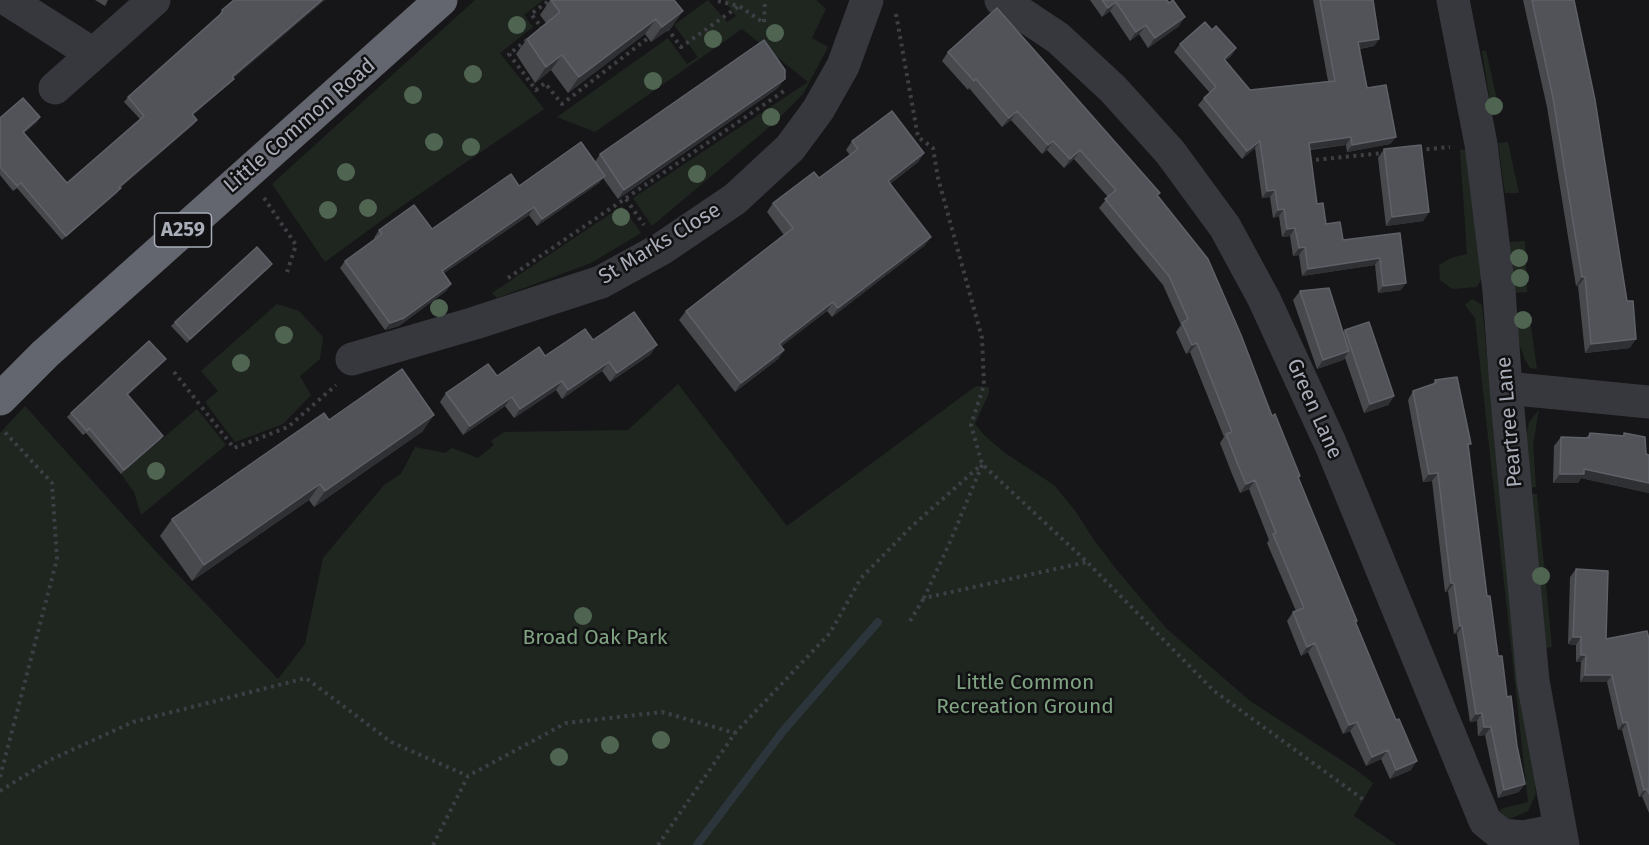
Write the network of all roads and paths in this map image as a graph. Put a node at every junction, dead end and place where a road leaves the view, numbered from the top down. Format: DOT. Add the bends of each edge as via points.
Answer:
graph roads {
  1 [pos="8,0"];
  2 [pos="154,0"];
  3 [pos="441,0"];
  4 [pos="550,0"];
  5 [pos="765,0"];
  6 [pos="1001,0"];
  7 [pos="1453,0"];
  8 [pos="718,1"];
  9 [pos="881,5"];
  10 [pos="739,6"];
  11 [pos="665,26"];
  12 [pos="656,33"];
  13 [pos="93,54"];
  14 [pos="55,88"];
  15 [pos="783,92"];
  16 [pos="1459,146"];
  17 [pos="1414,151"];
  18 [pos="1391,153"];
  19 [pos="1305,165"];
  20 [pos="247,172"];
  21 [pos="287,272"];
  22 [pos="500,284"];
  23 [pos="352,358"];
  24 [pos="174,372"];
  25 [pos="1506,388"];
  26 [pos="0,399"];
  27 [pos="1649,402"];
  28 [pos="0,427"];
  29 [pos="982,464"];
  30 [pos="1087,562"];
  31 [pos="924,598"];
  32 [pos="910,621"];
  33 [pos="735,733"];
  34 [pos="468,776"];
  35 [pos="0,777"];
  36 [pos="0,791"];
  37 [pos="1364,800"];
  38 [pos="1561,838"];
  39 [pos="433,845"];
  40 [pos="658,845"];
  1 -- 13 [label="street"];
  2 -- 13 [label="street"];
  3 -- 20 [label="highway, Little Common Road / A259"];
  4 -- 12 [label="path" via="531,14 542,28 509,54 536,90 545,83 562,104"];
  5 -- 10 [label="path" via="764,23"];
  6 -- 38 [label="street, Green Lane" via="1058,38 1113,89 1170,152 1225,227 1264,299 1332,445 1485,821 1502,835"];
  7 -- 25 [label="street, Peartree Lane" via="1481,144"];
  8 -- 10 [label="path"];
  9 -- 23 [label="street, St Marks Close" via="818,110 790,148 735,199 661,249 602,282"];
  9 -- 29 [label="path" via="918,137 933,148 982,338 984,385 970,425"];
  10 -- 11 [label="path" via="681,47"];
  13 -- 14 [label="street"];
  15 -- 22 [label="path"];
  16 -- 17 [label="path"];
  18 -- 19 [label="path" via="1313,160"];
  20 -- 21 [label="path" via="296,245"];
  20 -- 26 [label="highway, Little Common Road / A259"];
  23 -- 24 [label="path" via="337,384 288,427 234,448"];
  25 -- 27 [label="street"];
  25 -- 38 [label="street, Peartree Lane" via="1533,681"];
  28 -- 35 [label="path" via="52,483 57,559"];
  29 -- 30 [label="path"];
  29 -- 31 [label="path"];
  29 -- 33 [label="path" via="910,527 861,578 830,633"];
  30 -- 31 [label="path"];
  30 -- 37 [label="path" via="1214,691"];
  31 -- 32 [label="path"];
  33 -- 34 [label="path" via="662,712 566,723"];
  33 -- 40 [label="path"];
  34 -- 36 [label="path" via="391,742 306,678 133,722 50,760"];
  34 -- 39 [label="path"];
}
